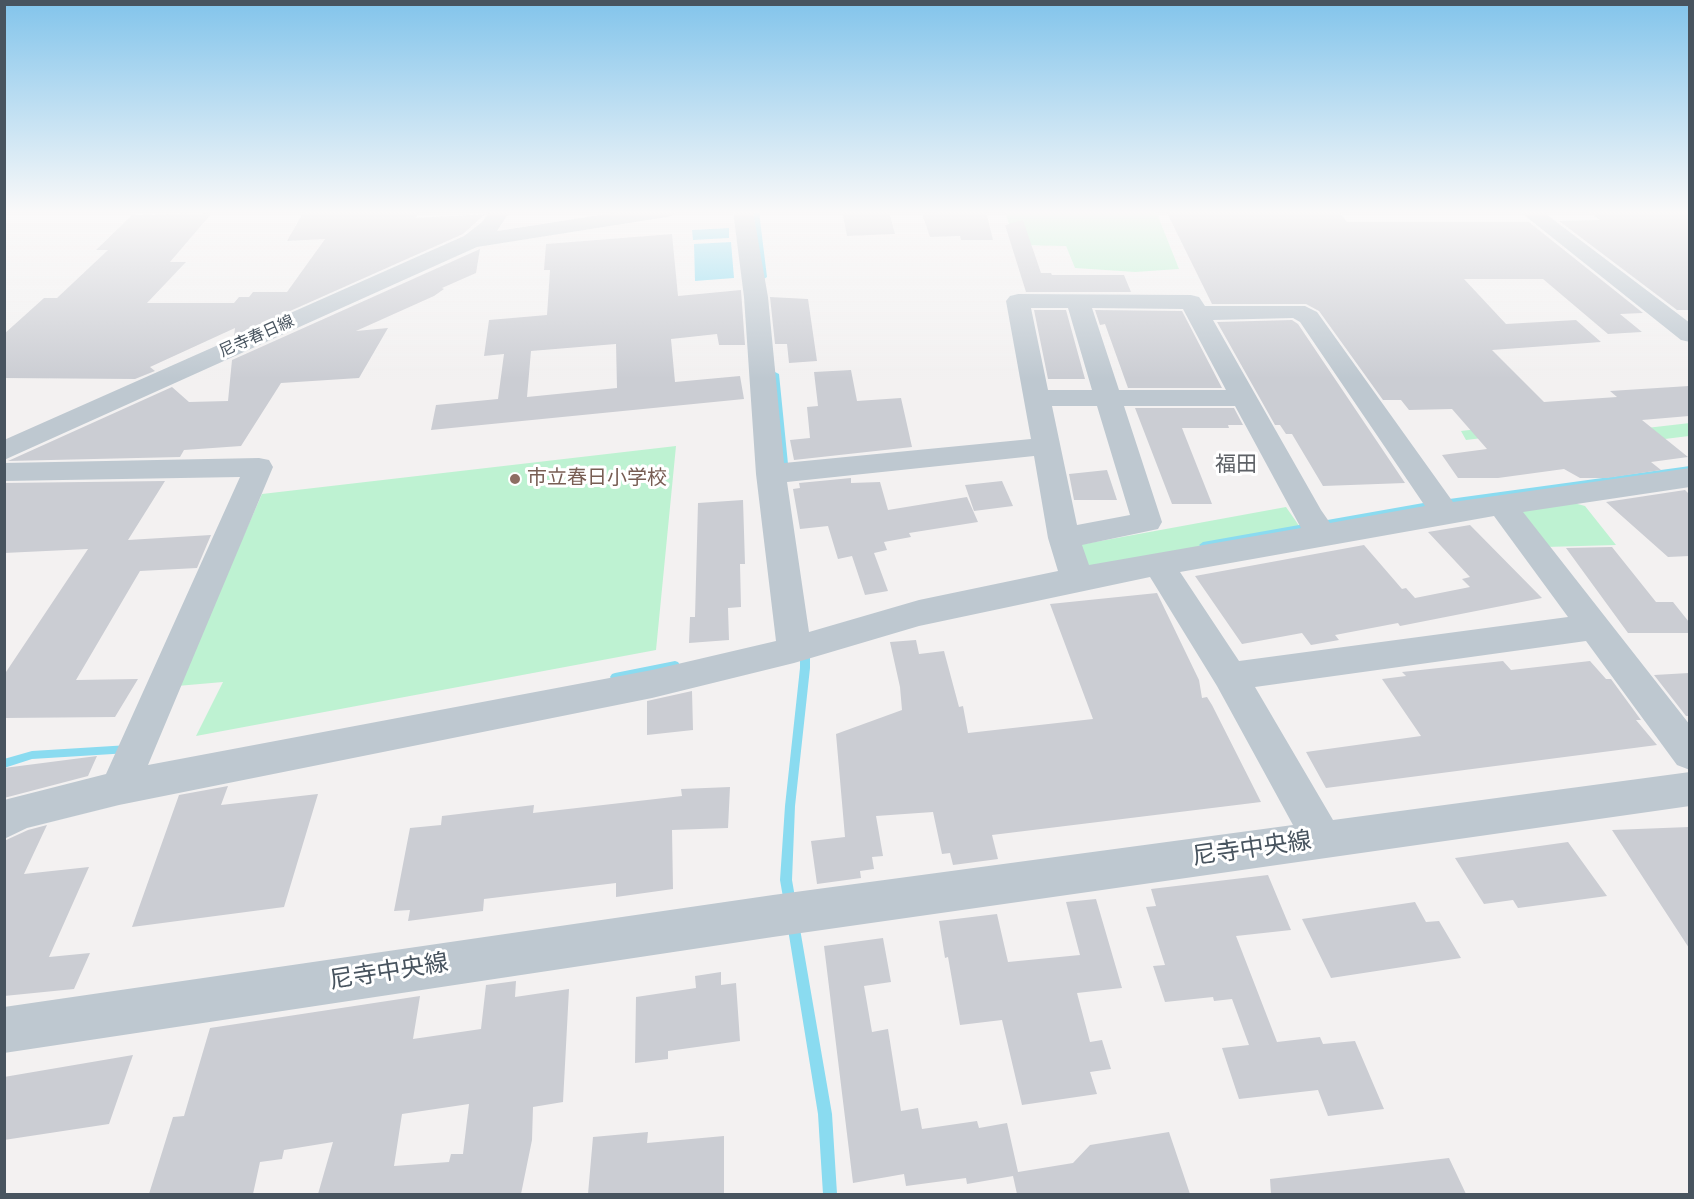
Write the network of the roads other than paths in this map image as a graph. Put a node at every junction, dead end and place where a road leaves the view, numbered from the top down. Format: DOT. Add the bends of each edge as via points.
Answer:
graph roads {
  1 [pos="414,267"];
  2 [pos="751,267"];
  3 [pos="1601,267"];
  4 [pos="1078,302"];
  5 [pos="1197,313"];
  6 [pos="1689,335"];
  7 [pos="1037,398"];
  8 [pos="1107,398"];
  9 [pos="1243,398"];
  10 [pos="1046,446"];
  11 [pos="4,451"];
  12 [pos="4,472"];
  13 [pos="782,473"];
  14 [pos="1689,477"];
  15 [pos="1501,504"];
  16 [pos="1440,506"];
  17 [pos="1316,525"];
  18 [pos="1071,560"];
  19 [pos="1159,566"];
  20 [pos="1594,627"];
  21 [pos="800,641"];
  22 [pos="1230,676"];
  23 [pos="1689,754"];
  24 [pos="130,762"];
  25 [pos="1689,789"];
  26 [pos="4,821"];
  27 [pos="1323,840"];
  28 [pos="4,1030"];
  1 -- 11 [label="street, 尼寺春日線"];
  2 -- 13 [label="street"];
  3 -- 6 [label="street"];
  4 -- 5 [label="street" via="1191,302"];
  4 -- 7 [label="street" via="1018,302"];
  4 -- 8 [label="street"];
  5 -- 9 [label="street"];
  5 -- 16 [label="street" via="1297,311 1309,317"];
  7 -- 8 [label="street"];
  7 -- 10 [label="street"];
  8 -- 9 [label="street"];
  8 -- 18 [label="street" via="1147,522"];
  9 -- 17 [label="street"];
  10 -- 13 [label="street"];
  10 -- 18 [label="street"];
  12 -- 24 [label="street" via="259,467"];
  13 -- 21 [label="street"];
  14 -- 15 [label="street"];
  15 -- 16 [label="street"];
  15 -- 20 [label="street"];
  16 -- 17 [label="street"];
  17 -- 19 [label="street"];
  18 -- 19 [label="street"];
  18 -- 21 [label="street" via="919,613"];
  19 -- 22 [label="street"];
  20 -- 22 [label="street"];
  20 -- 23 [label="street"];
  21 -- 24 [label="street" via="652,684"];
  22 -- 27 [label="street"];
  24 -- 26 [label="street"];
  25 -- 27 [label="street, 尼寺中央線"];
  27 -- 28 [label="street, 尼寺中央線" via="773,916"];
}
